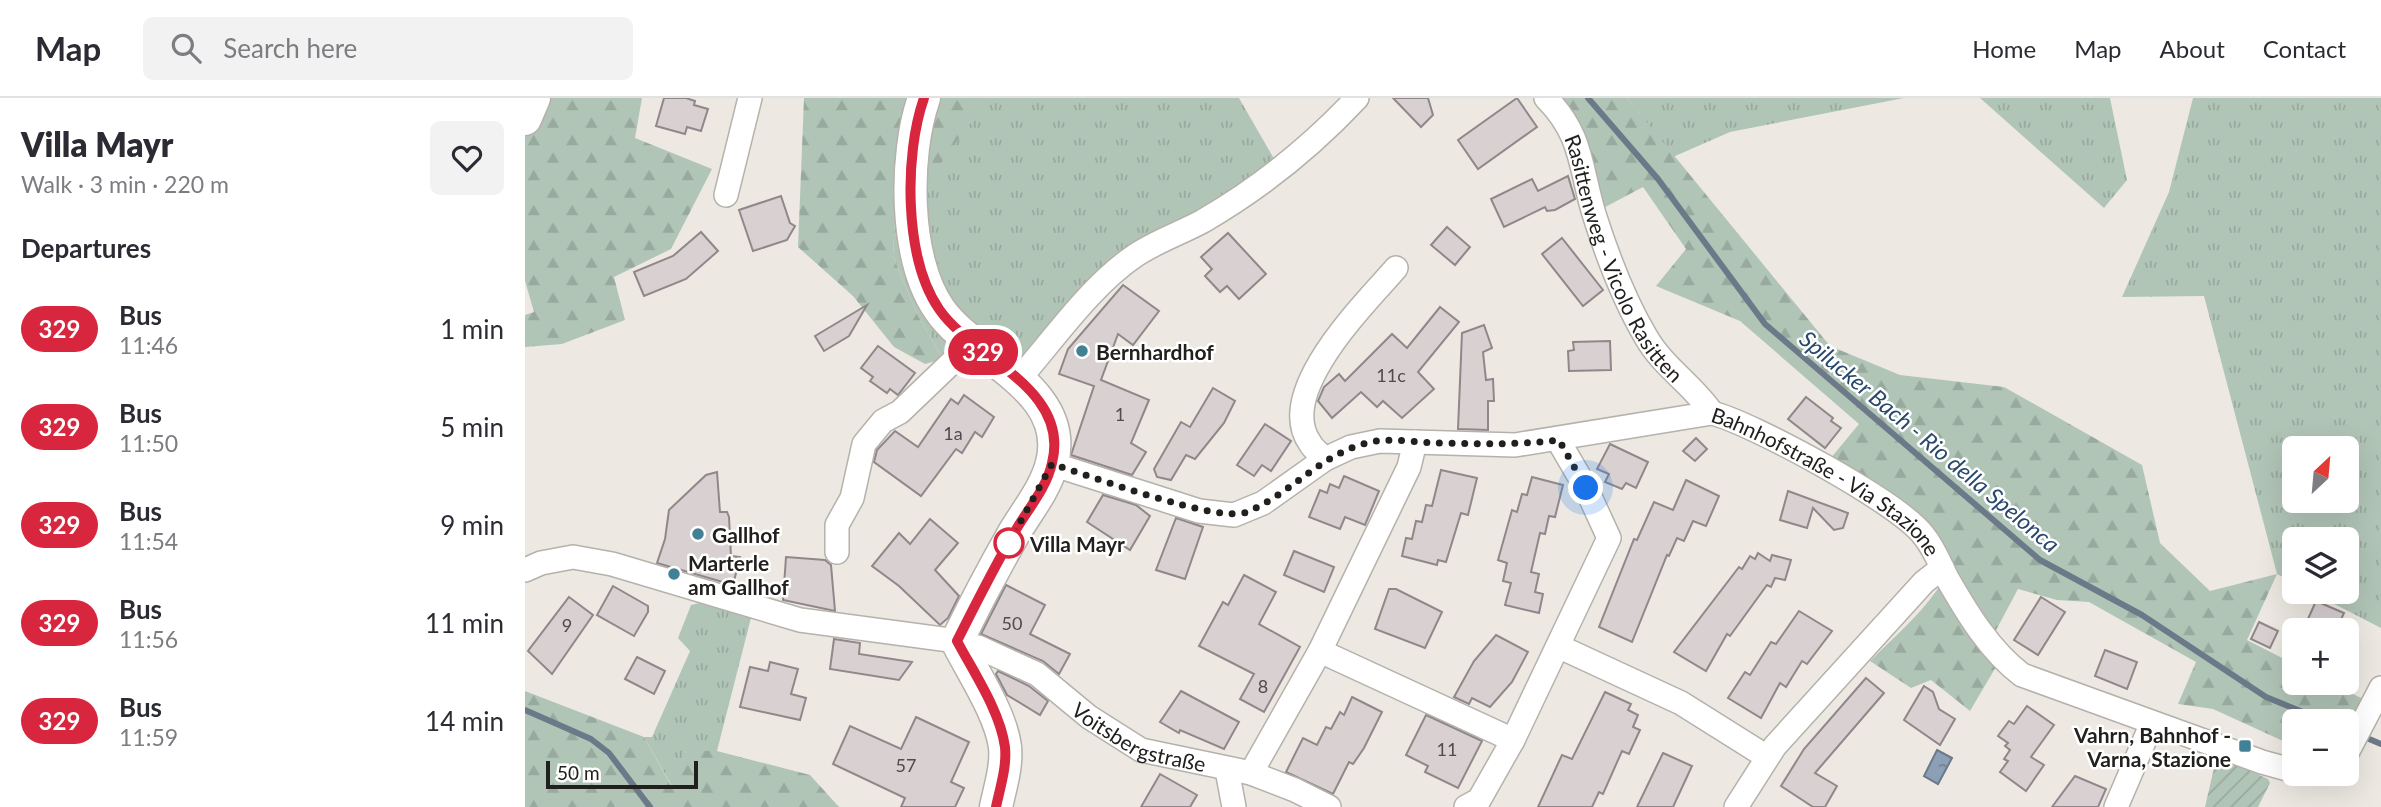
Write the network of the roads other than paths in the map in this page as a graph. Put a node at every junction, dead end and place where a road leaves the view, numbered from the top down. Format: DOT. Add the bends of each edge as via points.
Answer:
graph roads {
  1 [pos="534,98"];
  2 [pos="750,98"];
  3 [pos="924,98"];
  4 [pos="1357,98"];
  5 [pos="1546,98"];
  6 [pos="525,119"];
  7 [pos="726,194"];
  8 [pos="1396,268"];
  9 [pos="971,344"];
  10 [pos="1019,379"];
  11 [pos="1711,413"];
  12 [pos="1559,440"];
  13 [pos="1415,442"];
  14 [pos="1325,459"];
  15 [pos="1052,464"];
  16 [pos="837,552"];
  17 [pos="1942,568"];
  18 [pos="525,570"];
  19 [pos="961,647"];
  20 [pos="1560,647"];
  21 [pos="1320,651"];
  22 [pos="2381,688"];
  23 [pos="2152,723"];
  24 [pos="2359,733"];
  25 [pos="1513,740"];
  26 [pos="1767,757"];
  27 [pos="2282,767"];
  28 [pos="1227,770"];
  29 [pos="1251,774"];
  30 [pos="1473,804"];
  31 [pos="996,807"];
  32 [pos="1234,807"];
  33 [pos="1329,807"];
  34 [pos="1736,807"];
  35 [pos="2116,807"];
  1 -- 6 [label="street"];
  2 -- 7 [label="street"];
  3 -- 9 [label="street" via="910,178 915,240 928,290"];
  4 -- 10 [label="street" via="1321,136 1280,169 1204,220 1135,256 1084,302"];
  5 -- 11 [label="street, Rasittenweg - Vicolo Rasitten" via="1577,143 1594,213 1646,338"];
  8 -- 14 [label="street" via="1319,362 1307,391 1302,417 1308,442"];
  9 -- 10 [label="street"];
  9 -- 16 [label="street" via="900,412 883,421 864,444 852,498 837,525"];
  10 -- 15 [label="street" via="1050,421"];
  11 -- 12 [label="street, Bahnhofstraße - Via Stazione"];
  11 -- 17 [label="street, Bahnhofstraße - Via Stazione" via="1748,425 1882,502 1925,536"];
  12 -- 13 [label="street, Bahnhofstraße - Via Stazione" via="1515,446"];
  12 -- 20 [label="street" via="1609,538"];
  13 -- 14 [label="street, Bahnhofstraße - Via Stazione" via="1380,441"];
  13 -- 21 [label="street" via="1409,467"];
  14 -- 15 [label="street, Bahnhofstraße - Via Stazione" via="1263,503 1234,515 1199,510"];
  15 -- 19 [label="street"];
  17 -- 23 [label="street, Bahnhofstraße - Via Stazione" via="1993,648 2022,675"];
  17 -- 26 [label="street"];
  18 -- 19 [label="street" via="573,557 800,621"];
  19 -- 28 [label="street, Voitsbergstraße" via="978,647 1037,674 1089,717 1141,750"];
  19 -- 31 [label="street" via="1005,746"];
  20 -- 25 [label="street"];
  20 -- 26 [label="street" via="1681,703"];
  21 -- 25 [label="street"];
  21 -- 29 [label="street"];
  22 -- 24 [label="street"];
  23 -- 27 [label="street, Bahnhofstraße - Via Stazione"];
  23 -- 35 [label="street"];
  25 -- 30 [label="street"];
  26 -- 34 [label="street"];
  28 -- 29 [label="street, Voitsbergstraße"];
  28 -- 32 [label="street"];
  29 -- 33 [label="street, Voitsbergstraße"];
}
